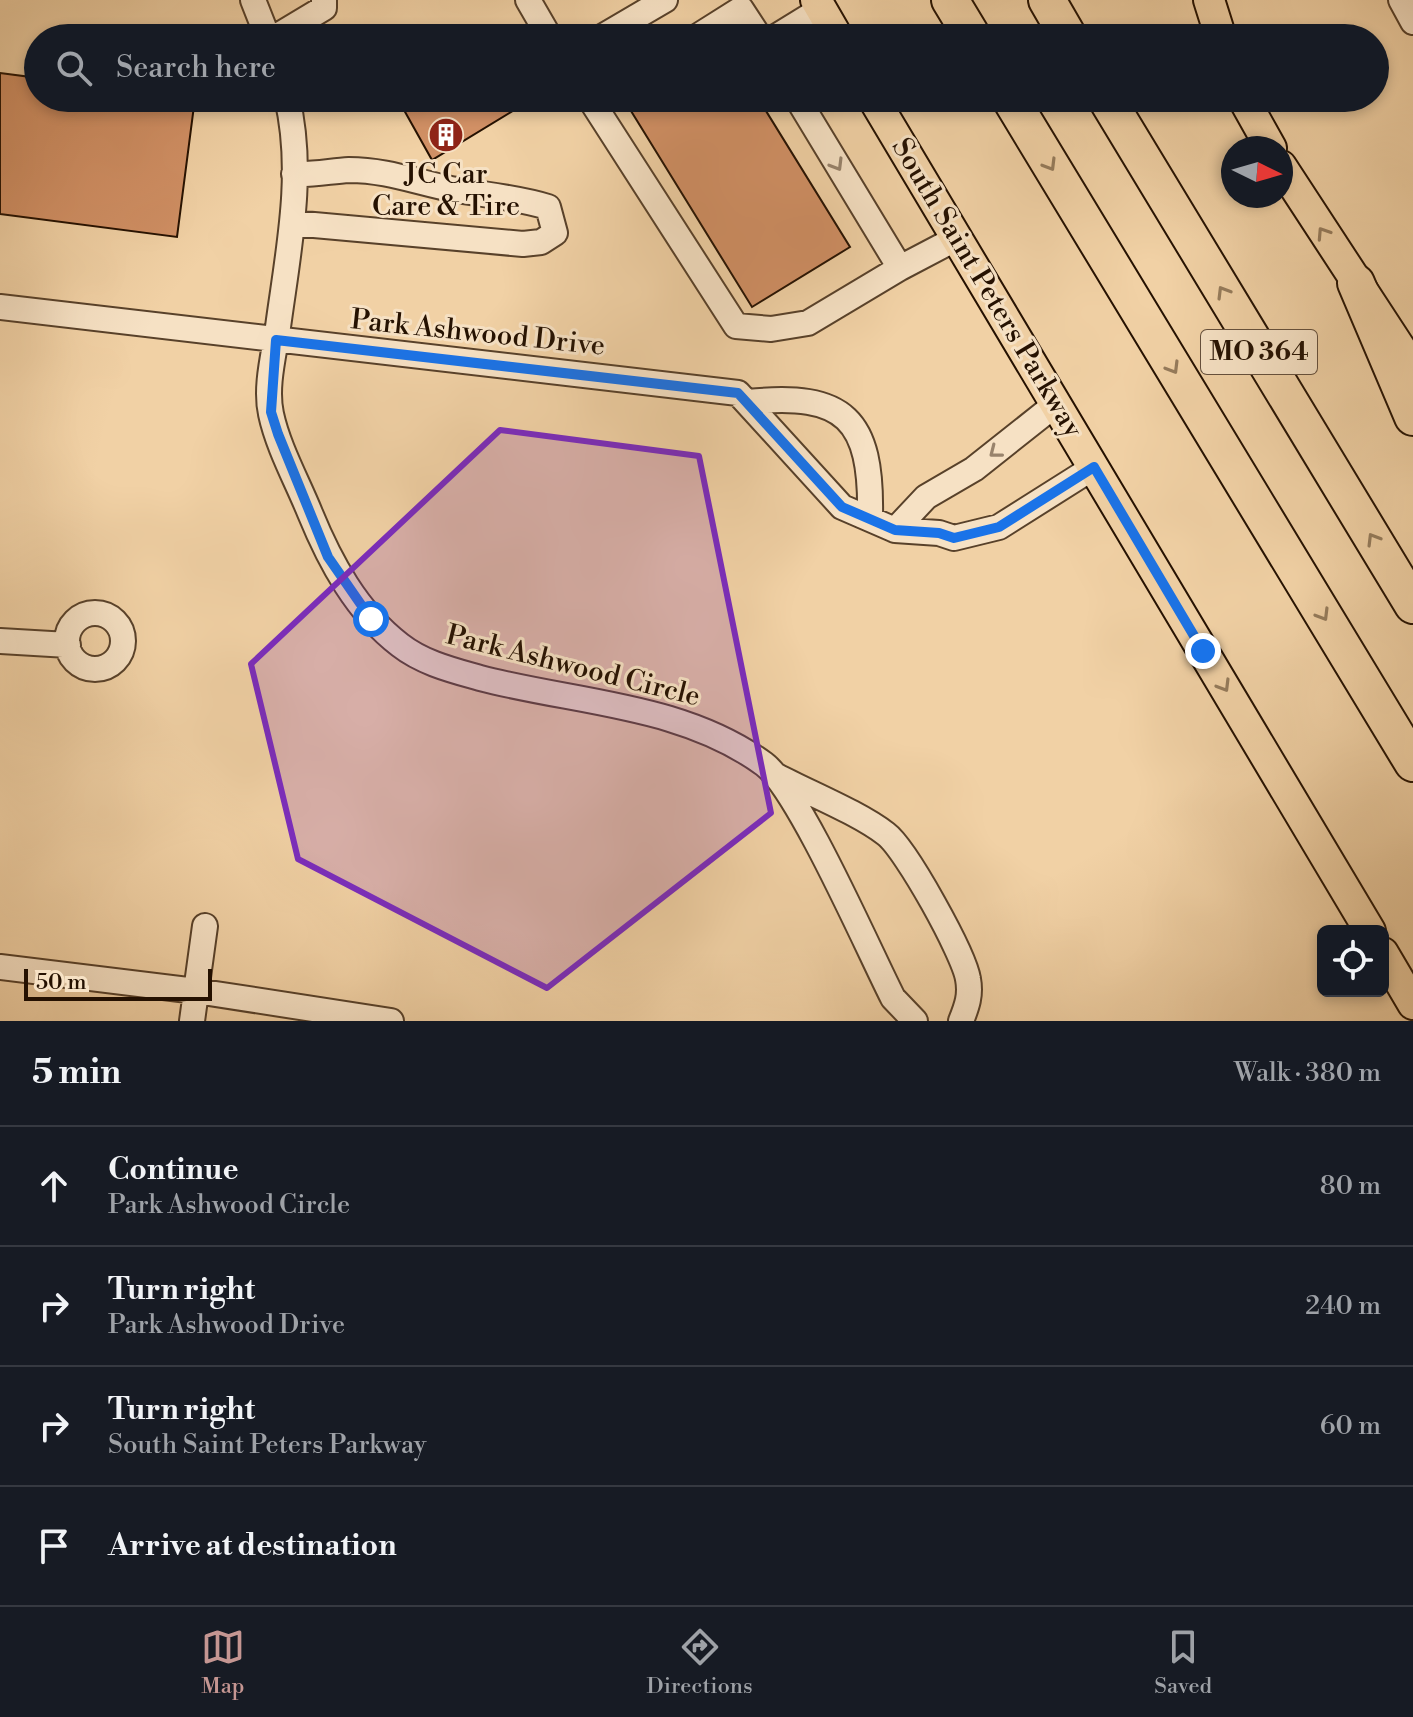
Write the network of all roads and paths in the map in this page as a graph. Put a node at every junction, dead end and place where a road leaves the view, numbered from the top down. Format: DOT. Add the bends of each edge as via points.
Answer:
graph roads {
  1 [pos="253,0"];
  2 [pos="324,0"];
  3 [pos="528,0"];
  4 [pos="665,0"];
  5 [pos="950,0"];
  6 [pos="1047,0"];
  7 [pos="1209,0"];
  8 [pos="1401,0"];
  9 [pos="818,4"];
  10 [pos="1413,22"];
  11 [pos="264,24"];
  12 [pos="296,24"];
  13 [pos="542,24"];
  14 [pos="624,24"];
  15 [pos="717,24"];
  16 [pos="751,24"];
  17 [pos="792,24"];
  18 [pos="830,24"];
  19 [pos="965,24"];
  20 [pos="1061,24"];
  21 [pos="1217,24"];
  22 [pos="290,112"];
  23 [pos="598,112"];
  24 [pos="805,112"];
  25 [pos="881,112"];
  26 [pos="1018,112"];
  27 [pos="1114,112"];
  28 [pos="1251,112"];
  29 [pos="1264,136"];
  30 [pos="294,174"];
  31 [pos="1293,185"];
  32 [pos="292,223"];
  33 [pos="957,238"];
  34 [pos="900,268"];
  35 [pos="1356,283"];
  36 [pos="0,307"];
  37 [pos="276,340"];
  38 [pos="1413,368"];
  39 [pos="748,402"];
  40 [pos="1056,404"];
  41 [pos="1413,417"];
  42 [pos="1094,467"];
  43 [pos="870,516"];
  44 [pos="895,530"];
  45 [pos="1413,605"];
  46 [pos="0,641"];
  47 [pos="68,645"];
  48 [pos="1412,762"];
  49 [pos="777,776"];
  50 [pos="1366,925"];
  51 [pos="205,926"];
  52 [pos="1389,963"];
  53 [pos="0,967"];
  54 [pos="196,991"];
  55 [pos="1413,1004"];
  56 [pos="192,1021"];
  57 [pos="391,1021"];
  58 [pos="915,1021"];
  59 [pos="961,1021"];
  1 -- 11 [label="street"];
  2 -- 12 [label="street" via="324,8"];
  3 -- 13 [label="street"];
  4 -- 14 [label="street"];
  5 -- 19 [label="highway"];
  6 -- 20 [label="highway"];
  7 -- 21 [label="main road"];
  8 -- 10 [label="street"];
  9 -- 17 [label="street"];
  9 -- 18 [label="main road"];
  15 -- 16 [label="street" via="741,9"];
  22 -- 30 [label="street, Park Ashwood Circle"];
  23 -- 34 [label="street" via="736,326 771,329 808,323"];
  24 -- 34 [label="street, one-way"];
  25 -- 33 [label="main road, South Saint Peters Parkway"];
  26 -- 48 [label="highway, MO 364, one-way"];
  45 -- 27 [label="highway, MO 364, one-way"];
  28 -- 29 [label="main road"];
  30 -- 32 [label="street, Park Ashwood Circle"];
  30 -- 32 [label="street" via="402,174 450,189 521,198 548,207 555,233 523,244"];
  35 -- 31 [label="main road, one-way"];
  32 -- 37 [label="street, Park Ashwood Circle"];
  33 -- 34 [label="street"];
  33 -- 40 [label="main road, South Saint Peters Parkway"];
  35 -- 38 [label="main road"];
  35 -- 41 [label="highway"];
  36 -- 37 [label="street, Park Ashwood Drive"];
  37 -- 39 [label="street, Park Ashwood Drive" via="738,393"];
  37 -- 49 [label="street, Park Ashwood Circle" via="271,412 278,434 328,557 387,634 436,666 631,708 716,734"];
  39 -- 43 [label="street" via="842,507"];
  39 -- 43 [label="street, Park Ashwood Drive" via="815,401 844,417 866,454"];
  40 -- 42 [label="main road, South Saint Peters Parkway"];
  40 -- 44 [label="street, one-way" via="974,469 926,497"];
  42 -- 44 [label="street" via="999,527 954,538"];
  42 -- 50 [label="main road, South Saint Peters Parkway, one-way"];
  43 -- 44 [label="street"];
  46 -- 47 [label="street"];
  49 -- 58 [label="street, Park Ashwood Circle" via="893,998"];
  49 -- 59 [label="street, Park Ashwood Circle" via="888,835 914,870 961,959 969,1001"];
  51 -- 54 [label="street"];
  52 -- 55 [label="main road"];
  53 -- 54 [label="street"];
  54 -- 56 [label="street"];
  54 -- 57 [label="street"];
}
